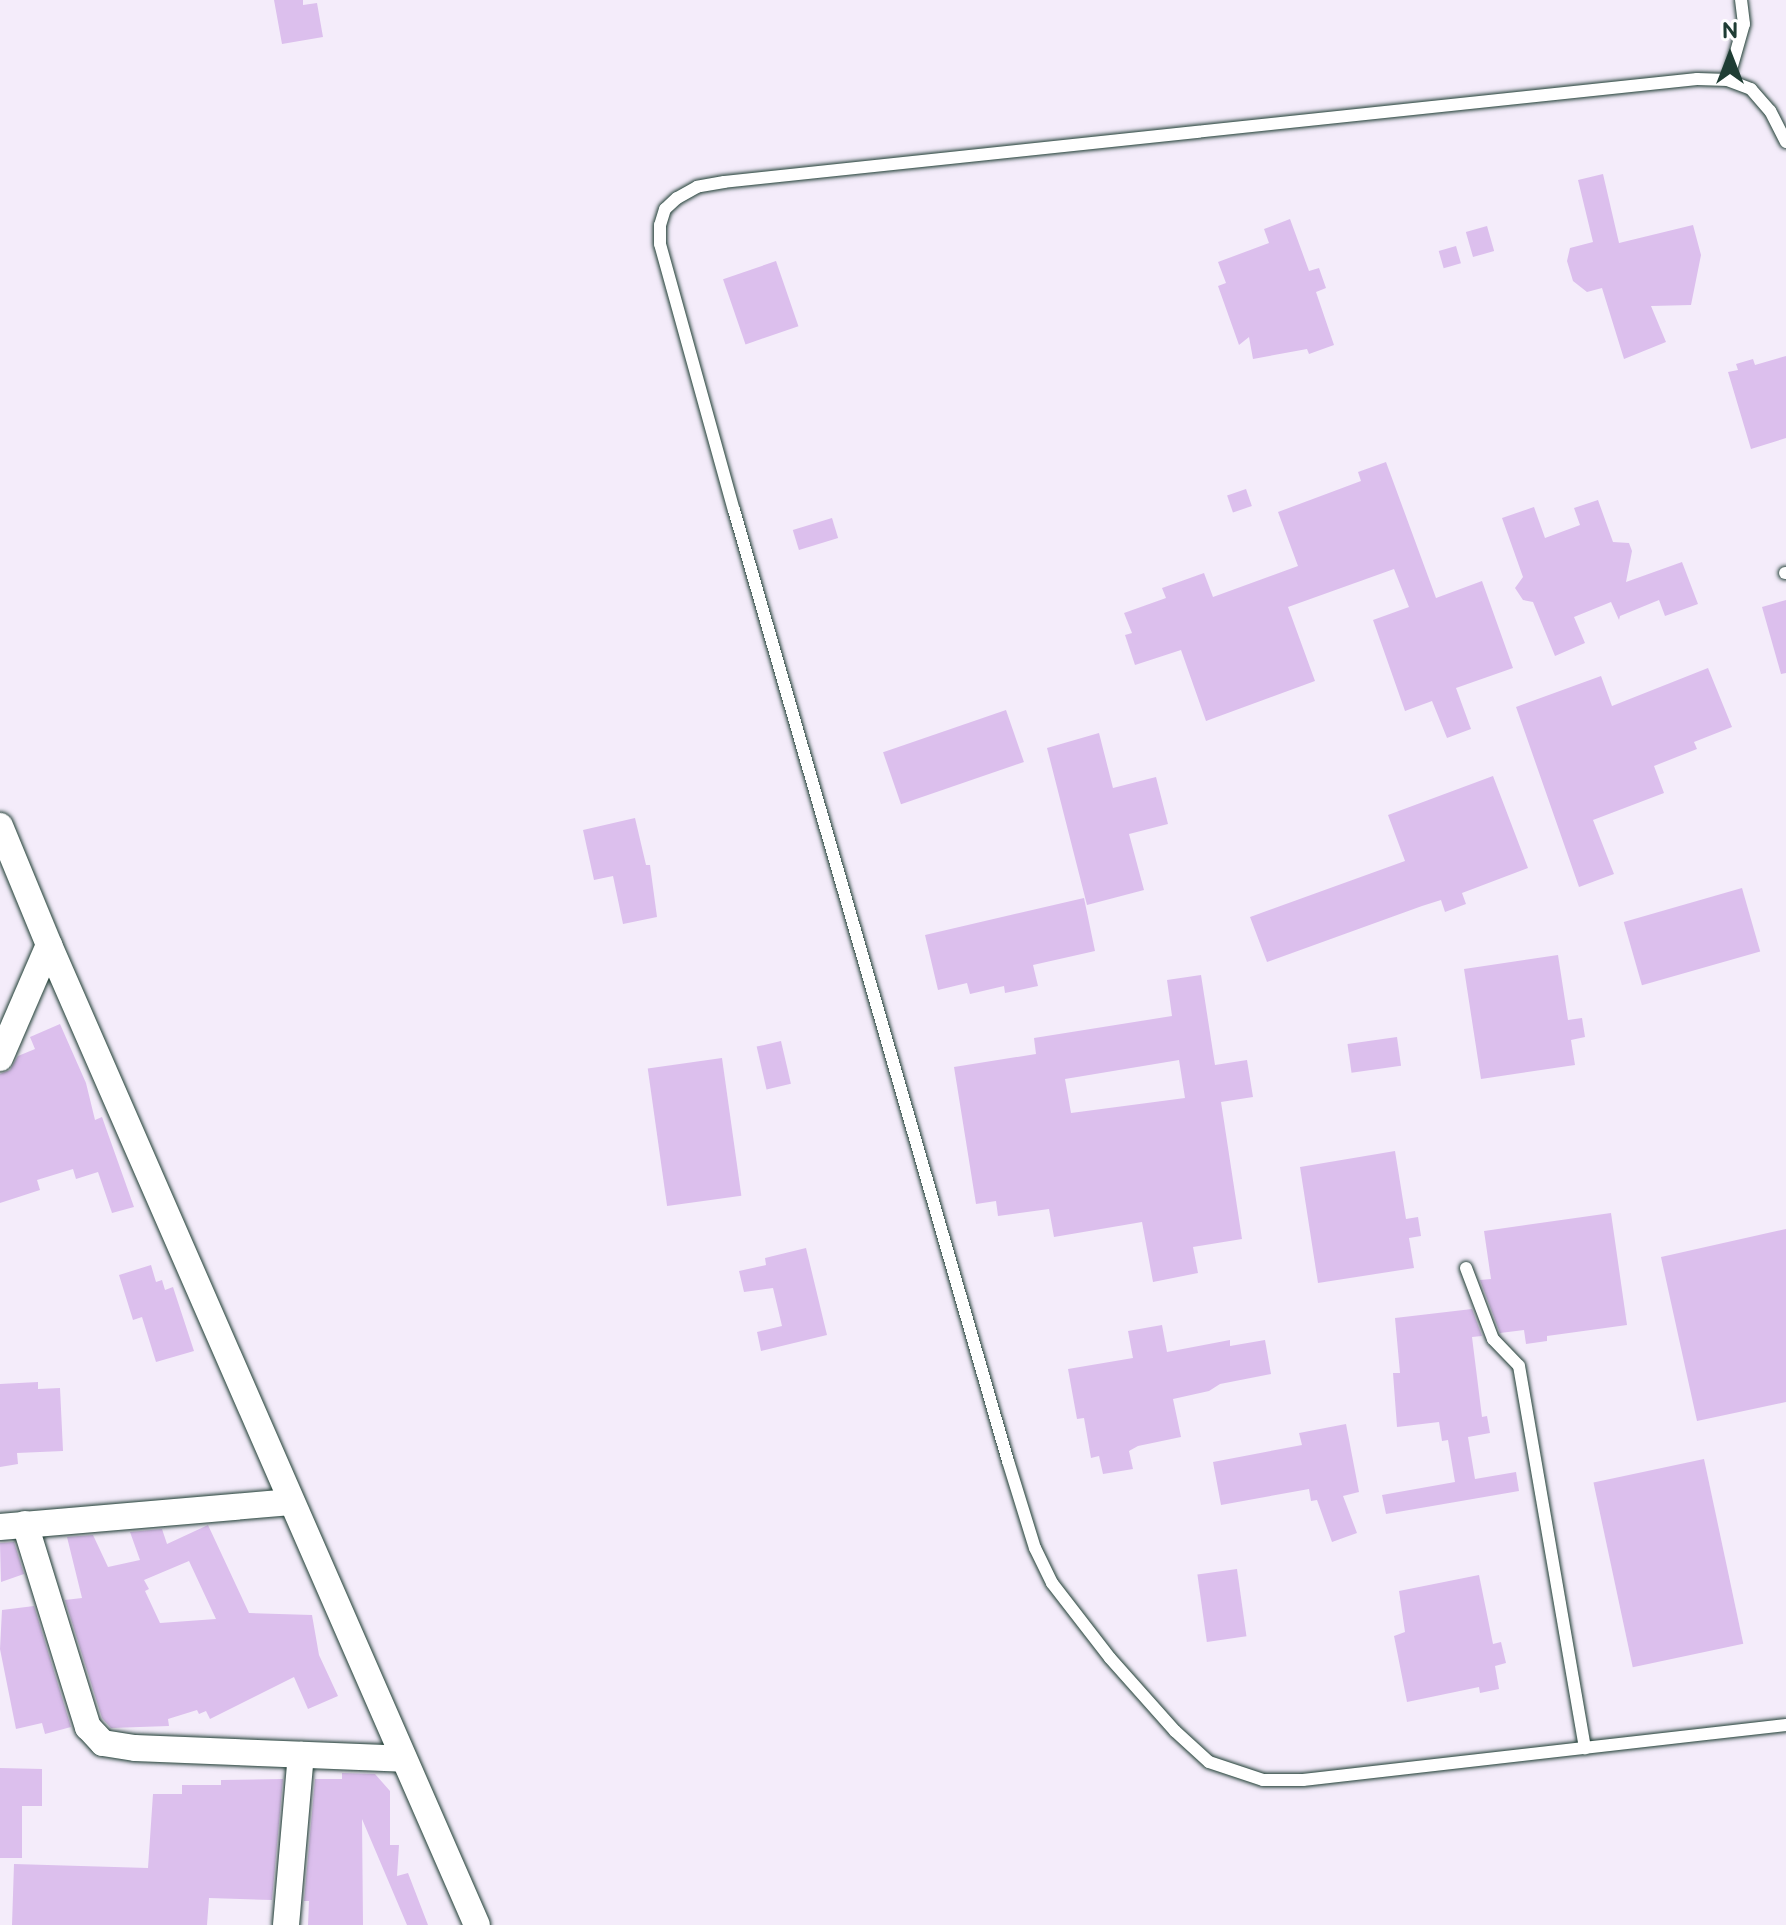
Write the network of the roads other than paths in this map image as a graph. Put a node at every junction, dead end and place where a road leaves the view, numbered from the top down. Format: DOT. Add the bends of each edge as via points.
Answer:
graph roads {
  1 [pos="1741,0"];
  2 [pos="1728,80"];
  3 [pos="1786,142"];
  4 [pos="0,826"];
  5 [pos="49,945"];
  6 [pos="0,1058"];
  7 [pos="1466,1268"];
  8 [pos="291,1502"];
  9 [pos="12,1526"];
  10 [pos="1786,1725"];
  11 [pos="1585,1748"];
  12 [pos="301,1755"];
  13 [pos="404,1759"];
  14 [pos="286,1925"];
  15 [pos="477,1925"];
  1 -- 2 [label="lane" via="1744,24"];
  2 -- 3 [label="lane" via="1751,89"];
  2 -- 11 [label="lane" via="724,182 677,198 665,209 660,225 660,244 693,362 1008,1461 1035,1548 1052,1583 1175,1731 1209,1762 1237,1774 1303,1780"];
  4 -- 5 [label="street"];
  5 -- 6 [label="street"];
  5 -- 8 [label="street"];
  7 -- 11 [label="lane" via="1493,1339 1519,1366"];
  8 -- 9 [label="street"];
  8 -- 13 [label="street"];
  9 -- 12 [label="street" via="88,1727 103,1743"];
  10 -- 11 [label="lane"];
  12 -- 13 [label="street"];
  12 -- 14 [label="street"];
  13 -- 15 [label="street"];
}
